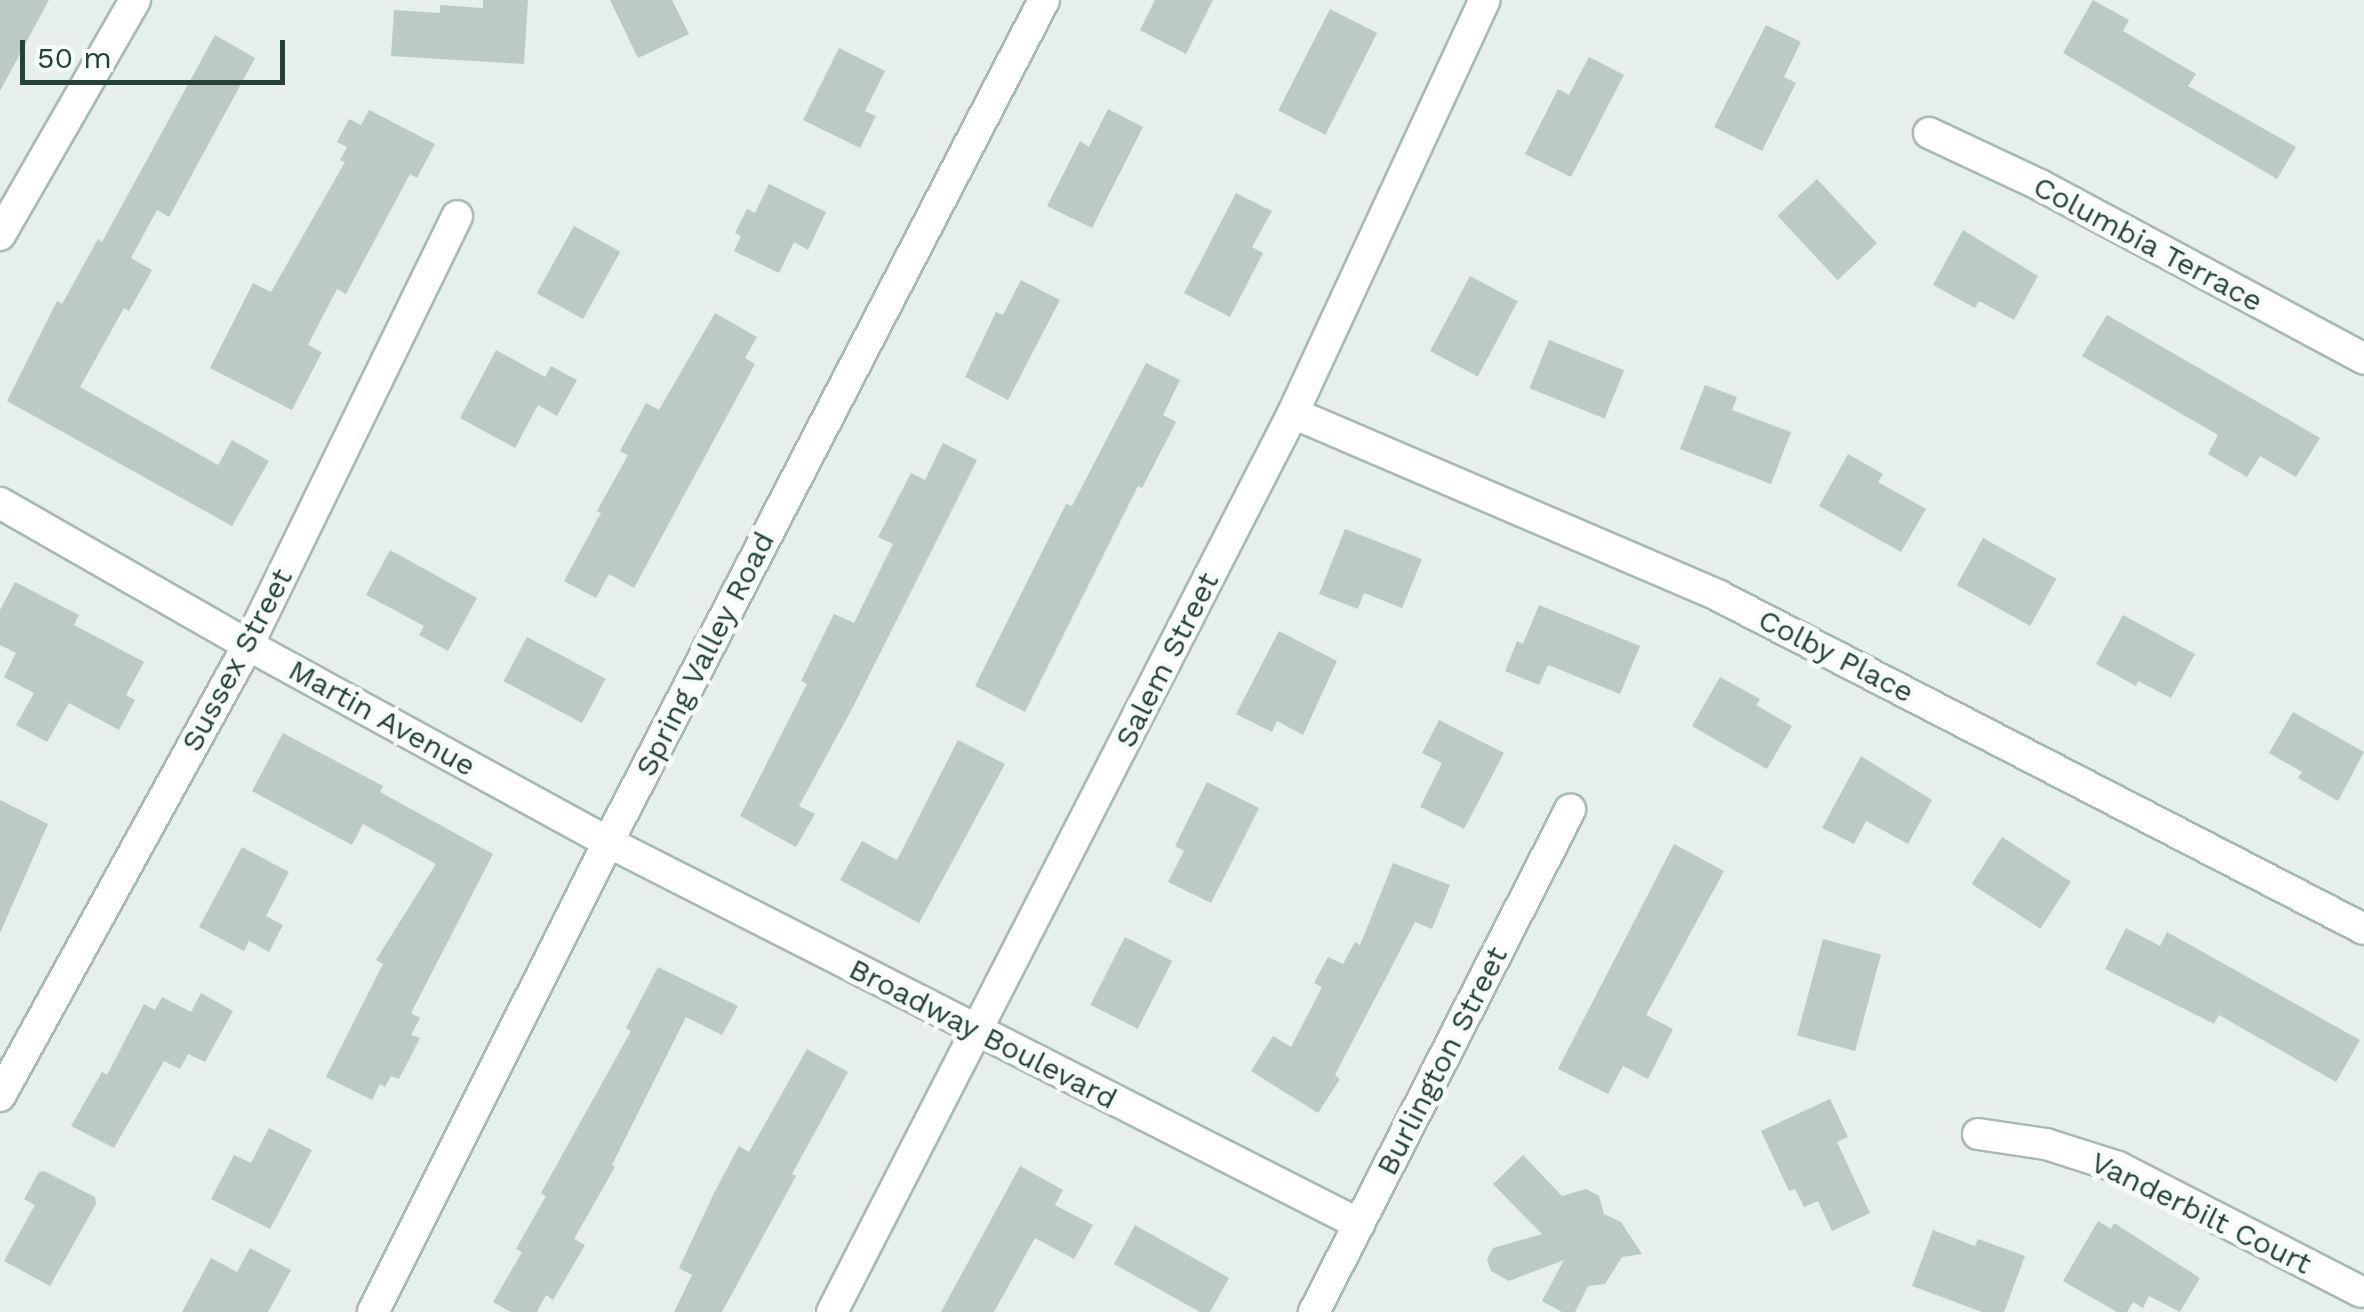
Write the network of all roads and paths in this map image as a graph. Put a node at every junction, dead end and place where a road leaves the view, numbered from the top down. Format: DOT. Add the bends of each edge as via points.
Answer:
graph roads {
  1 [pos="134,0"];
  2 [pos="1044,0"];
  3 [pos="1485,0"];
  4 [pos="1929,133"];
  5 [pos="457,216"];
  6 [pos="0,234"];
  7 [pos="2364,359"];
  8 [pos="1294,413"];
  9 [pos="0,504"];
  10 [pos="248,645"];
  11 [pos="1570,810"];
  12 [pos="608,842"];
  13 [pos="2364,928"];
  14 [pos="976,1032"];
  15 [pos="0,1096"];
  16 [pos="1978,1134"];
  17 [pos="1358,1224"];
  18 [pos="2359,1297"];
  19 [pos="373,1312"];
  20 [pos="832,1312"];
  21 [pos="1314,1312"];
  1 -- 6 [label="street"];
  2 -- 12 [label="street, Spring Valley Road"];
  3 -- 8 [label="street, Salem Street"];
  4 -- 7 [label="street, Columbia Terrace" via="2040,185"];
  5 -- 10 [label="street, Sussex Street"];
  8 -- 13 [label="street, Colby Place" via="1719,596"];
  8 -- 14 [label="street, Salem Street"];
  9 -- 10 [label="street, Martin Avenue"];
  10 -- 12 [label="street, Martin Avenue"];
  10 -- 15 [label="street, Sussex Street"];
  11 -- 17 [label="street, Burlington Street"];
  12 -- 14 [label="street, Broadway Boulevard"];
  12 -- 19 [label="street, Spring Valley Road"];
  14 -- 17 [label="street, Broadway Boulevard"];
  14 -- 20 [label="street, Salem Street"];
  16 -- 18 [label="street, Vanderbilt Court" via="2046,1144 2118,1168"];
  17 -- 21 [label="street, Burlington Street"];
}
